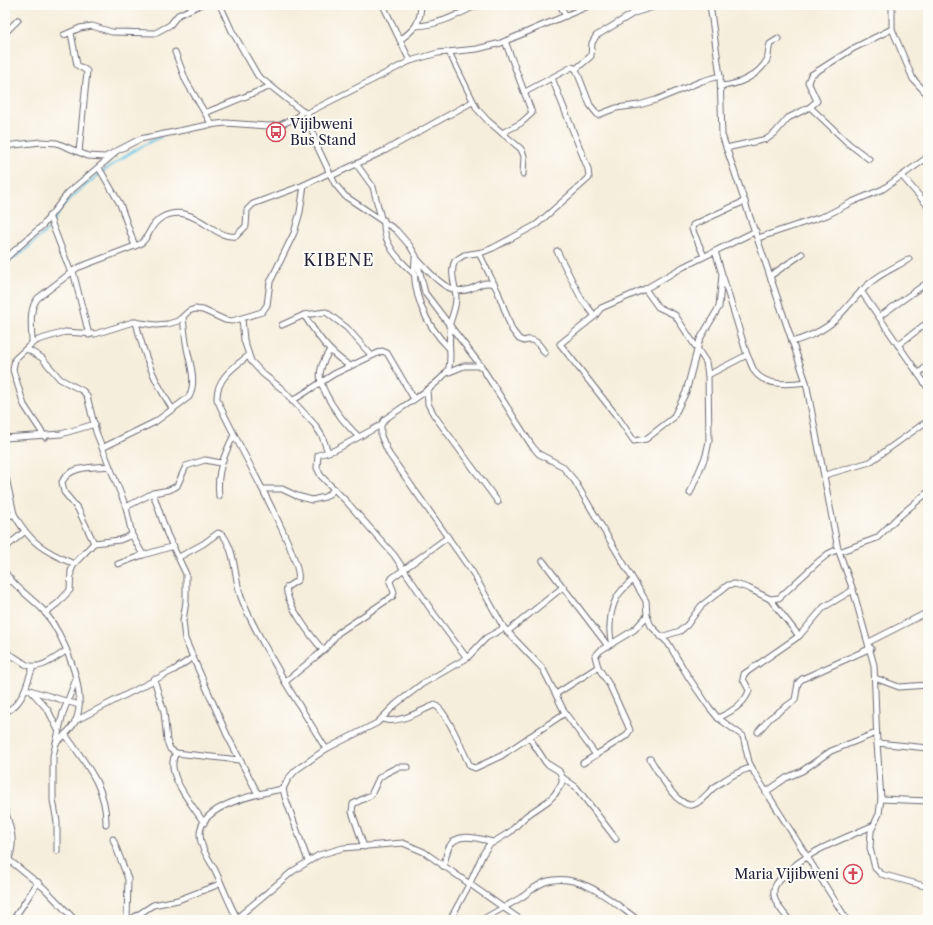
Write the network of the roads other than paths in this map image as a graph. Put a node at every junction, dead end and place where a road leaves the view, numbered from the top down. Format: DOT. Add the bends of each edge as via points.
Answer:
graph roads {
  1 [pos="200,5"];
  2 [pos="220,5"];
  3 [pos="383,5"];
  4 [pos="421,5"];
  5 [pos="477,5"];
  6 [pos="560,5"];
  7 [pos="591,5"];
  8 [pos="660,5"];
  9 [pos="710,5"];
  10 [pos="892,5"];
  11 [pos="566,16"];
  12 [pos="18,20"];
  13 [pos="416,26"];
  14 [pos="892,28"];
  15 [pos="5,33"];
  16 [pos="70,33"];
  17 [pos="64,35"];
  18 [pos="778,39"];
  19 [pos="400,40"];
  20 [pos="505,41"];
  21 [pos="175,52"];
  22 [pos="449,52"];
  23 [pos="410,61"];
  24 [pos="576,68"];
  25 [pos="720,76"];
  26 [pos="552,78"];
  27 [pos="271,86"];
  28 [pos="721,86"];
  29 [pos="525,92"];
  30 [pos="928,95"];
  31 [pos="472,102"];
  32 [pos="810,107"];
  33 [pos="304,112"];
  34 [pos="205,113"];
  35 [pos="212,125"];
  36 [pos="502,134"];
  37 [pos="5,146"];
  38 [pos="726,148"];
  39 [pos="79,152"];
  40 [pos="116,152"];
  41 [pos="928,157"];
  42 [pos="870,159"];
  43 [pos="357,165"];
  44 [pos="99,168"];
  45 [pos="522,174"];
  46 [pos="330,175"];
  47 [pos="902,176"];
  48 [pos="304,185"];
  49 [pos="745,201"];
  50 [pos="928,206"];
  51 [pos="49,216"];
  52 [pos="383,219"];
  53 [pos="756,231"];
  54 [pos="758,238"];
  55 [pos="135,246"];
  56 [pos="557,251"];
  57 [pos="715,251"];
  58 [pos="479,252"];
  59 [pos="802,254"];
  60 [pos="704,256"];
  61 [pos="416,258"];
  62 [pos="5,259"];
  63 [pos="909,259"];
  64 [pos="72,272"];
  65 [pos="722,274"];
  66 [pos="415,275"];
  67 [pos="770,276"];
  68 [pos="928,282"];
  69 [pos="494,284"];
  70 [pos="645,289"];
  71 [pos="455,290"];
  72 [pos="861,290"];
  73 [pos="304,315"];
  74 [pos="594,316"];
  75 [pos="880,316"];
  76 [pos="183,317"];
  77 [pos="242,319"];
  78 [pos="136,322"];
  79 [pos="928,322"];
  80 [pos="282,325"];
  81 [pos="450,327"];
  82 [pos="89,335"];
  83 [pos="32,342"];
  84 [pos="792,342"];
  85 [pos="898,345"];
  86 [pos="448,348"];
  87 [pos="697,348"];
  88 [pos="27,349"];
  89 [pos="330,350"];
  90 [pos="545,353"];
  91 [pos="371,355"];
  92 [pos="747,355"];
  93 [pos="248,356"];
  94 [pos="928,365"];
  95 [pos="350,366"];
  96 [pos="480,366"];
  97 [pos="447,373"];
  98 [pos="918,374"];
  99 [pos="708,375"];
  100 [pos="321,381"];
  101 [pos="806,382"];
  102 [pos="928,388"];
  103 [pos="427,390"];
  104 [pos="414,399"];
  105 [pos="292,401"];
  106 [pos="173,410"];
  107 [pos="94,424"];
  108 [pos="380,424"];
  109 [pos="928,424"];
  110 [pos="234,435"];
  111 [pos="358,436"];
  112 [pos="45,437"];
  113 [pos="5,438"];
  114 [pos="102,448"];
  115 [pos="328,452"];
  116 [pos="221,463"];
  117 [pos="109,466"];
  118 [pos="5,473"];
  119 [pos="825,475"];
  120 [pos="263,489"];
  121 [pos="335,490"];
  122 [pos="928,492"];
  123 [pos="153,493"];
  124 [pos="690,493"];
  125 [pos="219,496"];
  126 [pos="498,502"];
  127 [pos="126,508"];
  128 [pos="14,514"];
  129 [pos="5,518"];
  130 [pos="24,532"];
  131 [pos="132,535"];
  132 [pos="448,537"];
  133 [pos="94,543"];
  134 [pos="174,546"];
  135 [pos="5,548"];
  136 [pos="839,550"];
  137 [pos="143,555"];
  138 [pos="179,557"];
  139 [pos="543,561"];
  140 [pos="74,564"];
  141 [pos="118,564"];
  142 [pos="405,569"];
  143 [pos="5,572"];
  144 [pos="11,580"];
  145 [pos="633,580"];
  146 [pos="5,583"];
  147 [pos="563,587"];
  148 [pos="853,590"];
  149 [pos="770,599"];
  150 [pos="928,612"];
  151 [pos="45,613"];
  152 [pos="648,616"];
  153 [pos="506,630"];
  154 [pos="799,636"];
  155 [pos="661,637"];
  156 [pos="869,642"];
  157 [pos="610,645"];
  158 [pos="871,648"];
  159 [pos="323,650"];
  160 [pos="66,651"];
  161 [pos="5,653"];
  162 [pos="192,658"];
  163 [pos="467,658"];
  164 [pos="33,667"];
  165 [pos="598,668"];
  166 [pos="875,678"];
  167 [pos="76,679"];
  168 [pos="154,679"];
  169 [pos="285,682"];
  170 [pos="928,685"];
  171 [pos="28,689"];
  172 [pos="556,694"];
  173 [pos="66,702"];
  174 [pos="79,705"];
  175 [pos="5,712"];
  176 [pos="565,713"];
  177 [pos="718,718"];
  178 [pos="382,719"];
  179 [pos="76,721"];
  180 [pos="58,731"];
  181 [pos="758,732"];
  182 [pos="876,733"];
  183 [pos="65,734"];
  184 [pos="529,737"];
  185 [pos="876,742"];
  186 [pos="56,743"];
  187 [pos="928,748"];
  188 [pos="326,749"];
  189 [pos="176,754"];
  190 [pos="596,755"];
  191 [pos="650,759"];
  192 [pos="239,760"];
  193 [pos="583,763"];
  194 [pos="408,766"];
  195 [pos="752,768"];
  196 [pos="562,777"];
  197 [pos="283,789"];
  198 [pos="766,792"];
  199 [pos="258,794"];
  200 [pos="881,799"];
  201 [pos="928,800"];
  202 [pos="5,810"];
  203 [pos="204,822"];
  204 [pos="106,824"];
  205 [pos="872,826"];
  206 [pos="113,839"];
  207 [pos="616,839"];
  208 [pos="493,842"];
  209 [pos="364,847"];
  210 [pos="57,851"];
  211 [pos="807,856"];
  212 [pos="9,860"];
  213 [pos="308,862"];
  214 [pos="443,866"];
  215 [pos="5,867"];
  216 [pos="38,882"];
  217 [pos="470,883"];
  218 [pos="220,884"];
  219 [pos="928,887"];
  220 [pos="503,907"];
  221 [pos="238,919"];
  222 [pos="13,920"];
  223 [pos="75,920"];
  224 [pos="128,920"];
  225 [pos="450,920"];
  226 [pos="482,920"];
  227 [pos="521,920"];
  228 [pos="638,920"];
  229 [pos="789,920"];
  230 [pos="847,920"];
  1 -- 16 [label="street" via="178,15 170,25 155,33 112,32 92,26"];
  2 -- 27 [label="street" via="258,76"];
  3 -- 19 [label="street"];
  4 -- 13 [label="street"];
  5 -- 13 [label="street" via="452,18"];
  6 -- 11 [label="street"];
  7 -- 11 [label="street"];
  8 -- 24 [label="street" via="634,13 596,36 592,43 591,56"];
  9 -- 25 [label="street"];
  10 -- 14 [label="street"];
  11 -- 20 [label="street"];
  12 -- 15 [label="street"];
  13 -- 19 [label="street"];
  14 -- 30 [label="street" via="913,79"];
  14 -- 32 [label="street" via="854,48 809,77 808,82 817,100"];
  16 -- 17 [label="street"];
  16 -- 39 [label="street" via="77,65 86,71"];
  18 -- 28 [label="street" via="770,44 768,58 761,68 738,84"];
  19 -- 23 [label="street"];
  20 -- 22 [label="street" via="477,49"];
  20 -- 29 [label="street"];
  21 -- 34 [label="street" via="186,81"];
  22 -- 23 [label="street"];
  22 -- 31 [label="street"];
  23 -- 33 [label="street"];
  24 -- 25 [label="street" via="590,105 598,115 616,108 656,100"];
  24 -- 26 [label="street" via="572,67"];
  25 -- 28 [label="street"];
  26 -- 29 [label="street"];
  26 -- 58 [label="street" via="588,169 589,178 536,225 493,248"];
  27 -- 33 [label="street"];
  27 -- 34 [label="street"];
  28 -- 38 [label="street" via="721,123"];
  29 -- 36 [label="street" via="532,115"];
  31 -- 36 [label="street"];
  31 -- 43 [label="street"];
  32 -- 38 [label="street" via="788,118 767,139"];
  32 -- 42 [label="street" via="849,144"];
  33 -- 35 [label="street" via="280,125"];
  33 -- 46 [label="street"];
  34 -- 35 [label="street"];
  35 -- 40 [label="street" via="140,139"];
  36 -- 45 [label="street" via="520,149 524,156"];
  37 -- 39 [label="street" via="50,142 63,144"];
  38 -- 49 [label="street"];
  39 -- 40 [label="street" via="96,158"];
  40 -- 44 [label="street"];
  41 -- 47 [label="street"];
  43 -- 46 [label="street"];
  43 -- 52 [label="street" via="373,187"];
  44 -- 51 [label="street" via="68,193"];
  44 -- 55 [label="street" via="120,204"];
  46 -- 48 [label="street"];
  46 -- 52 [label="street" via="346,196"];
  47 -- 50 [label="street"];
  47 -- 54 [label="street" via="883,189 827,215"];
  48 -- 55 [label="street" via="250,206 247,210 246,226 236,236 225,236 193,216 165,216 155,222 146,240"];
  48 -- 77 [label="street" via="294,233 270,282 266,308"];
  49 -- 53 [label="street"];
  49 -- 60 [label="street" via="693,225 692,229"];
  51 -- 62 [label="street" via="28,240"];
  51 -- 64 [label="street"];
  52 -- 61 [label="street" via="403,237"];
  52 -- 66 [label="street" via="384,234 389,245"];
  53 -- 54 [label="street"];
  53 -- 57 [label="street"];
  54 -- 67 [label="street"];
  55 -- 64 [label="street" via="86,264"];
  56 -- 74 [label="street" via="582,300"];
  57 -- 60 [label="street"];
  57 -- 65 [label="street"];
  58 -- 69 [label="street"];
  58 -- 71 [label="street" via="464,255 455,261 452,270"];
  59 -- 67 [label="street"];
  60 -- 70 [label="street"];
  61 -- 66 [label="street"];
  61 -- 71 [label="street" via="434,278"];
  61 -- 81 [label="street" via="425,293"];
  63 -- 72 [label="street"];
  64 -- 82 [label="street"];
  64 -- 83 [label="street" via="34,303"];
  65 -- 87 [label="street" via="719,307 700,338"];
  65 -- 92 [label="street"];
  66 -- 86 [label="street" via="419,306"];
  67 -- 84 [label="street"];
  68 -- 75 [label="street"];
  69 -- 71 [label="street" via="486,282 469,289"];
  69 -- 90 [label="street" via="515,335 524,340 536,340"];
  70 -- 74 [label="street" via="601,308"];
  70 -- 87 [label="street" via="658,307 675,315"];
  71 -- 81 [label="street" via="455,308"];
  72 -- 75 [label="street"];
  72 -- 84 [label="street" via="835,319 814,334"];
  73 -- 80 [label="street"];
  73 -- 89 [label="street"];
  73 -- 91 [label="street" via="329,313 347,328"];
  74 -- 87 [label="street" via="560,344 634,441 646,439 673,418 686,392"];
  75 -- 85 [label="street"];
  76 -- 77 [label="street" via="198,309 225,320"];
  76 -- 78 [label="street" via="168,324"];
  76 -- 106 [label="street" via="193,380 189,397"];
  77 -- 93 [label="street"];
  78 -- 82 [label="street"];
  78 -- 106 [label="street" via="150,370"];
  79 -- 85 [label="street"];
  81 -- 86 [label="street"];
  81 -- 96 [label="street"];
  82 -- 83 [label="street" via="65,332"];
  83 -- 88 [label="street"];
  84 -- 101 [label="street"];
  85 -- 98 [label="street"];
  86 -- 97 [label="street" via="450,363"];
  87 -- 99 [label="street" via="706,362"];
  88 -- 107 [label="street" via="42,358 60,379 85,393"];
  88 -- 112 [label="street" via="15,359 15,379 24,405"];
  89 -- 95 [label="street"];
  89 -- 100 [label="street" via="322,365"];
  91 -- 95 [label="street"];
  91 -- 104 [label="street" via="382,351 387,353"];
  92 -- 99 [label="street"];
  92 -- 101 [label="street" via="755,373 764,379 787,384"];
  93 -- 105 [label="street"];
  93 -- 110 [label="street" via="231,370 217,390 217,399"];
  94 -- 98 [label="street"];
  95 -- 100 [label="street"];
  96 -- 97 [label="street" via="464,366"];
  96 -- 145 [label="street" via="532,446 543,456 562,466 571,476"];
  97 -- 103 [label="street"];
  98 -- 102 [label="street"];
  99 -- 124 [label="street" via="709,441"];
  100 -- 105 [label="street"];
  100 -- 111 [label="street" via="343,420"];
  101 -- 119 [label="street"];
  103 -- 104 [label="street"];
  103 -- 126 [label="street" via="428,404 434,415"];
  104 -- 108 [label="street"];
  105 -- 115 [label="street" via="318,429"];
  106 -- 114 [label="street"];
  107 -- 112 [label="street"];
  107 -- 114 [label="street"];
  108 -- 111 [label="street"];
  108 -- 132 [label="street" via="379,430 390,454"];
  109 -- 119 [label="street" via="923,424 870,462"];
  110 -- 116 [label="street"];
  110 -- 120 [label="street"];
  111 -- 115 [label="street"];
  112 -- 113 [label="street"];
  114 -- 117 [label="street"];
  115 -- 121 [label="street" via="318,455 317,468"];
  116 -- 123 [label="street" via="205,460 186,466 177,486"];
  116 -- 125 [label="street"];
  117 -- 127 [label="street"];
  117 -- 133 [label="street" via="74,470 62,482 64,492 78,509"];
  118 -- 128 [label="street"];
  119 -- 136 [label="street"];
  120 -- 121 [label="street" via="282,488 312,500 325,497"];
  120 -- 159 [label="street" via="299,574 298,580 287,587 286,593 302,622"];
  121 -- 142 [label="street"];
  122 -- 136 [label="street" via="877,538"];
  123 -- 127 [label="street"];
  123 -- 134 [label="street" via="159,514"];
  127 -- 131 [label="street"];
  128 -- 129 [label="street"];
  128 -- 130 [label="street"];
  130 -- 135 [label="street"];
  130 -- 140 [label="street" via="40,546"];
  131 -- 133 [label="street" via="120,540"];
  131 -- 137 [label="street"];
  132 -- 142 [label="street"];
  132 -- 153 [label="street" via="473,573"];
  133 -- 140 [label="street"];
  134 -- 137 [label="street"];
  134 -- 138 [label="street"];
  136 -- 148 [label="street"];
  136 -- 149 [label="street" via="818,562 779,598"];
  137 -- 141 [label="street"];
  138 -- 162 [label="street" via="187,582 183,631"];
  138 -- 169 [label="street" via="218,533 223,535 245,606"];
  139 -- 147 [label="street"];
  140 -- 151 [label="street" via="70,590"];
  142 -- 159 [label="street" via="391,580 395,594 393,596 344,628"];
  142 -- 163 [label="street"];
  143 -- 144 [label="street"];
  144 -- 146 [label="street"];
  144 -- 151 [label="street"];
  145 -- 152 [label="street" via="646,601"];
  145 -- 157 [label="street" via="614,604"];
  147 -- 153 [label="street"];
  147 -- 157 [label="street"];
  148 -- 154 [label="street" via="824,607"];
  148 -- 156 [label="street"];
  149 -- 154 [label="street"];
  149 -- 155 [label="street" via="748,588 735,584 728,585 701,606 680,631"];
  150 -- 156 [label="street"];
  151 -- 160 [label="street" via="62,639"];
  152 -- 155 [label="street" via="651,626"];
  152 -- 157 [label="street" via="634,630"];
  153 -- 163 [label="street" via="486,638"];
  153 -- 172 [label="street" via="543,669"];
  154 -- 177 [label="street" via="744,674 743,680 749,690 748,694 734,709"];
  155 -- 177 [label="street" via="668,643"];
  156 -- 158 [label="street"];
  157 -- 165 [label="street" via="595,656"];
  158 -- 166 [label="street"];
  158 -- 181 [label="street" via="802,679 798,683 795,700 770,718"];
  159 -- 169 [label="street"];
  160 -- 164 [label="street" via="42,665"];
  160 -- 167 [label="street"];
  161 -- 164 [label="street"];
  162 -- 168 [label="street"];
  162 -- 192 [label="street"];
  163 -- 178 [label="street" via="422,684 396,704"];
  164 -- 171 [label="street"];
  165 -- 172 [label="street"];
  165 -- 190 [label="street" via="610,686 630,730 626,736"];
  166 -- 170 [label="street" via="899,687"];
  166 -- 182 [label="street"];
  167 -- 173 [label="street"];
  167 -- 174 [label="street"];
  168 -- 179 [label="street"];
  168 -- 189 [label="street" via="163,705 167,741"];
  169 -- 188 [label="street"];
  171 -- 173 [label="street"];
  171 -- 175 [label="street" via="20,700"];
  171 -- 180 [label="street" via="48,710"];
  172 -- 176 [label="street"];
  173 -- 174 [label="street"];
  173 -- 180 [label="street"];
  174 -- 179 [label="street"];
  176 -- 184 [label="street"];
  176 -- 190 [label="street"];
  177 -- 195 [label="street" via="743,736"];
  178 -- 184 [label="street" via="400,720 435,705 464,750 470,766 476,768 501,756"];
  178 -- 188 [label="street"];
  179 -- 183 [label="street"];
  180 -- 186 [label="street"];
  182 -- 185 [label="street"];
  182 -- 198 [label="street" via="831,751"];
  183 -- 186 [label="street"];
  183 -- 204 [label="street" via="99,786 105,805"];
  184 -- 196 [label="street" via="546,763"];
  185 -- 187 [label="street"];
  185 -- 200 [label="street"];
  186 -- 210 [label="street" via="53,756 53,800 57,822"];
  188 -- 197 [label="street" via="296,770"];
  189 -- 192 [label="street"];
  189 -- 203 [label="street" via="172,762 175,778"];
  190 -- 193 [label="street"];
  191 -- 195 [label="street" via="676,796 683,803 691,805 698,803 724,780"];
  192 -- 199 [label="street"];
  194 -- 209 [label="street" via="398,767 386,773 379,778 371,795 353,804 352,812"];
  195 -- 198 [label="street"];
  196 -- 207 [label="street" via="576,787"];
  196 -- 208 [label="street" via="560,787 548,801 526,816 510,832"];
  197 -- 199 [label="street"];
  197 -- 213 [label="street"];
  198 -- 211 [label="street"];
  199 -- 203 [label="street" via="223,806"];
  200 -- 201 [label="street"];
  200 -- 205 [label="street" via="879,814"];
  202 -- 212 [label="street" via="14,845"];
  203 -- 218 [label="street" via="200,830 201,842"];
  205 -- 211 [label="street"];
  205 -- 219 [label="street" via="870,848 873,864 878,872"];
  206 -- 224 [label="street" via="128,879"];
  208 -- 214 [label="street" via="460,838 451,844"];
  208 -- 217 [label="street" via="483,854"];
  209 -- 213 [label="street" via="328,852"];
  209 -- 214 [label="street" via="392,843 410,845"];
  211 -- 229 [label="street" via="786,873 774,890 776,903"];
  211 -- 230 [label="street"];
  212 -- 215 [label="street"];
  212 -- 216 [label="street"];
  213 -- 221 [label="street" via="282,880"];
  214 -- 217 [label="street"];
  216 -- 222 [label="street"];
  216 -- 223 [label="street"];
  217 -- 220 [label="street"];
  217 -- 225 [label="street"];
  218 -- 221 [label="street"];
  218 -- 224 [label="street" via="178,900 150,906"];
  220 -- 226 [label="street"];
  220 -- 227 [label="street"];
  220 -- 228 [label="street" via="537,885 558,880 576,883 596,891"];
}
